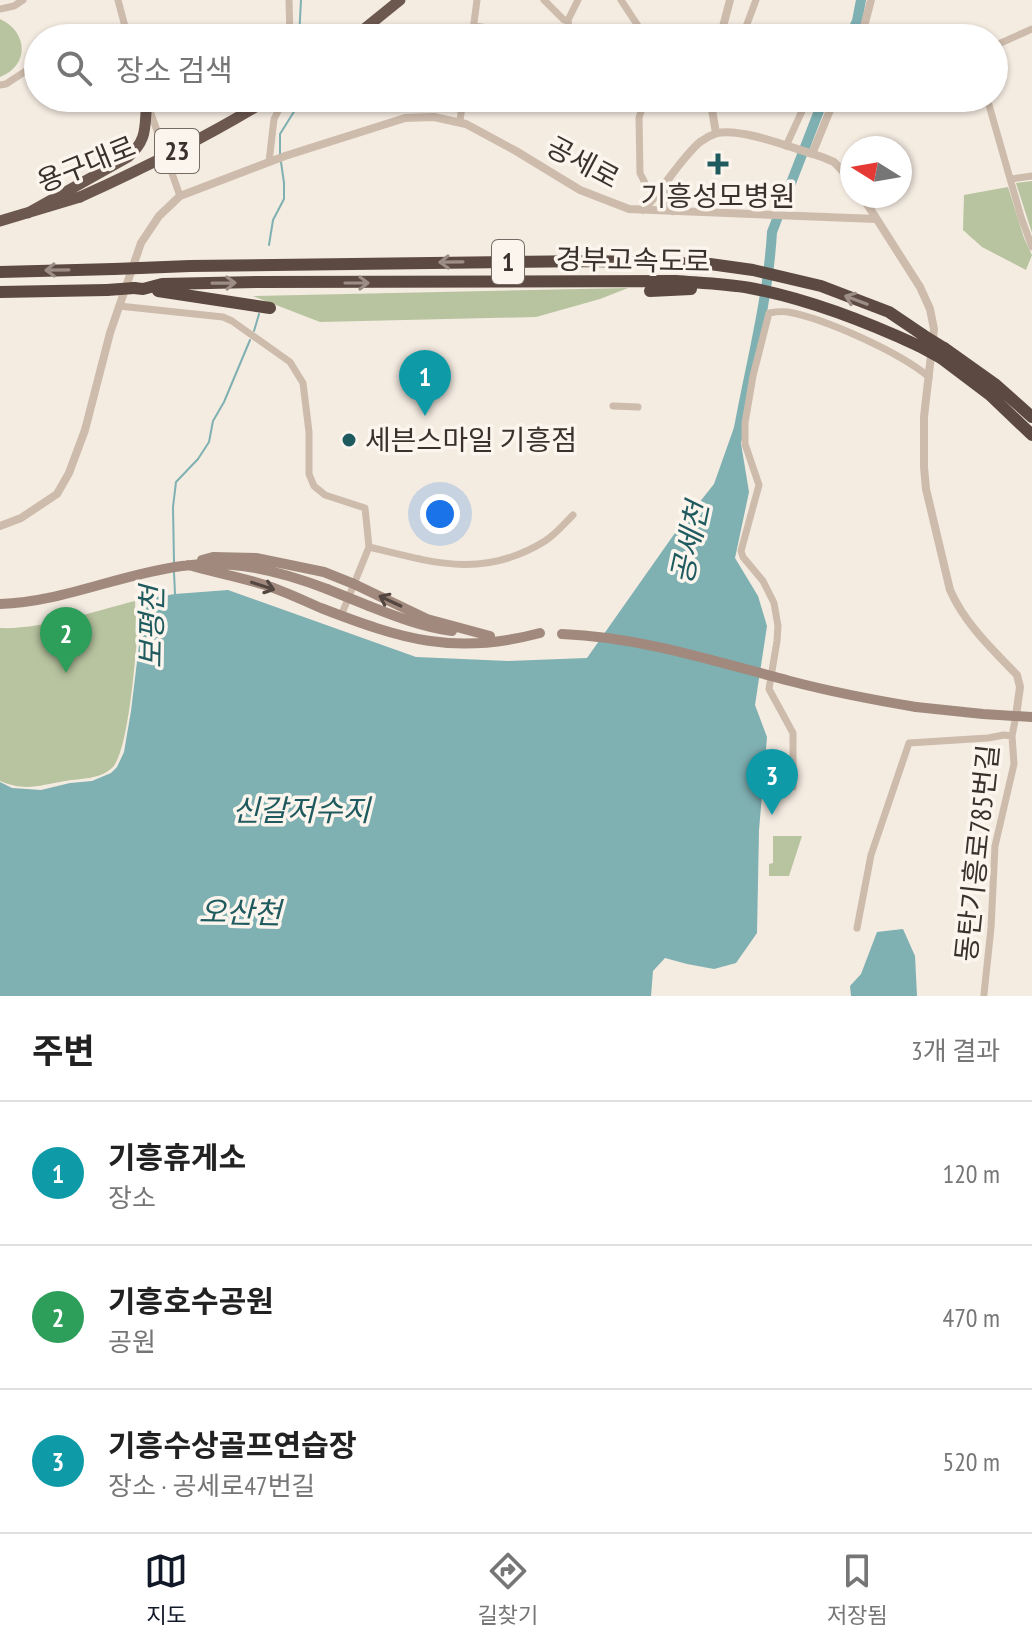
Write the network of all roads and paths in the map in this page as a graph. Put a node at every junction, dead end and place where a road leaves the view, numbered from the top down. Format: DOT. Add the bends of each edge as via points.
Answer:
graph roads {
  1 [pos="23,0"];
  2 [pos="118,0"];
  3 [pos="289,0"];
  4 [pos="400,0"];
  5 [pos="477,0"];
  6 [pos="544,0"];
  7 [pos="578,0"];
  8 [pos="621,0"];
  9 [pos="730,0"];
  10 [pos="756,0"];
  11 [pos="871,0"];
  12 [pos="0,9"];
  13 [pos="568,20"];
  14 [pos="124,24"];
  15 [pos="290,24"];
  16 [pos="370,24"];
  17 [pos="474,24"];
  18 [pos="568,24"];
  19 [pos="637,24"];
  20 [pos="724,24"];
  21 [pos="747,24"];
  22 [pos="865,24"];
  23 [pos="1032,29"];
  24 [pos="1008,40"];
  25 [pos="24,72"];
  26 [pos="0,85"];
  27 [pos="145,112"];
  28 [pos="151,112"];
  29 [pos="246,112"];
  30 [pos="279,112"];
  31 [pos="461,112"];
  32 [pos="640,112"];
  33 [pos="712,112"];
  34 [pos="803,112"];
  35 [pos="829,112"];
  36 [pos="991,112"];
  37 [pos="460,121"];
  38 [pos="716,133"];
  39 [pos="789,147"];
  40 [pos="812,154"];
  41 [pos="271,161"];
  42 [pos="840,168"];
  43 [pos="1032,176"];
  44 [pos="1011,179"];
  45 [pos="665,186"];
  46 [pos="658,195"];
  47 [pos="180,196"];
  48 [pos="869,208"];
  49 [pos="643,210"];
  50 [pos="673,211"];
  51 [pos="28,213"];
  52 [pos="876,219"];
  53 [pos="0,221"];
  54 [pos="1032,247"];
  55 [pos="0,272"];
  56 [pos="736,286"];
  57 [pos="138,288"];
  58 [pos="650,291"];
  59 [pos="0,292"];
  60 [pos="119,306"];
  61 [pos="269,310"];
  62 [pos="921,340"];
  63 [pos="943,353"];
  64 [pos="929,377"];
  65 [pos="613,406"];
  66 [pos="638,407"];
  67 [pos="1032,417"];
  68 [pos="1032,435"];
  69 [pos="573,515"];
  70 [pos="0,526"];
  71 [pos="369,547"];
  72 [pos="185,566"];
  73 [pos="354,584"];
  74 [pos="0,604"];
  75 [pos="341,616"];
  76 [pos="540,633"];
  77 [pos="490,636"];
  78 [pos="1016,716"];
  79 [pos="1032,717"];
  80 [pos="1012,736"];
  81 [pos="793,787"];
  82 [pos="857,928"];
  83 [pos="984,994"];
  1 -- 12 [label="street"];
  2 -- 14 [label="street"];
  3 -- 15 [label="street"];
  4 -- 16 [label="highway"];
  5 -- 17 [label="street"];
  6 -- 13 [label="street"];
  7 -- 13 [label="street"];
  8 -- 19 [label="street"];
  9 -- 20 [label="street"];
  10 -- 21 [label="street"];
  11 -- 22 [label="street"];
  13 -- 18 [label="street"];
  23 -- 24 [label="street"];
  25 -- 26 [label="street"];
  27 -- 51 [label="highway" via="144,135 128,157"];
  28 -- 47 [label="street"];
  29 -- 51 [label="highway, 용구대로 / 23, bridge" via="144,168"];
  30 -- 41 [label="street"];
  31 -- 37 [label="street"];
  32 -- 46 [label="street" via="640,173"];
  33 -- 38 [label="street"];
  34 -- 39 [label="street"];
  35 -- 40 [label="street"];
  36 -- 44 [label="street"];
  37 -- 41 [label="street, 공세로" via="405,118"];
  37 -- 49 [label="street, 공세로" via="580,190"];
  38 -- 39 [label="street"];
  38 -- 45 [label="street, 공세로" via="691,152"];
  39 -- 40 [label="street"];
  40 -- 42 [label="street"];
  41 -- 47 [label="street"];
  43 -- 44 [label="street"];
  44 -- 54 [label="street"];
  45 -- 46 [label="street, 공세로"];
  45 -- 50 [label="street" via="664,196"];
  46 -- 49 [label="street, 공세로"];
  47 -- 60 [label="street" via="141,243"];
  48 -- 52 [label="street"];
  49 -- 50 [label="street"];
  50 -- 52 [label="street"];
  51 -- 53 [label="highway, 용구대로 / 23"];
  52 -- 64 [label="street" via="930,309 934,329"];
  62 -- 55 [label="highway, 경부고속도로 / 1, one-way, bridge" via="889,312 821,286 710,264 591,261"];
  57 -- 56 [label="highway, 경부고속도로 / 1, one-way" via="258,282 676,281"];
  56 -- 58 [label="highway"];
  56 -- 62 [label="highway, 경부고속도로 / 1" via="779,294"];
  57 -- 59 [label="highway, 경부고속도로 / 1, bridge"];
  57 -- 61 [label="highway"];
  60 -- 70 [label="street" via="69,473 57,494"];
  60 -- 71 [label="street" via="223,317 290,362 303,383 314,486 365,508"];
  62 -- 63 [label="highway, 경부고속도로 / 1, bridge"];
  63 -- 67 [label="highway, 경부고속도로 / 1" via="966,362"];
  63 -- 68 [label="highway, 경부고속도로 / 1"];
  64 -- 78 [label="street" via="924,467 947,578 967,621 1017,675"];
  64 -- 81 [label="street" via="879,347 823,323 785,312 767,317 745,423 745,444 759,485 741,551 774,603 778,626 769,689 793,733"];
  65 -- 66 [label="street"];
  69 -- 71 [label="street" via="547,540 493,563 456,565"];
  71 -- 73 [label="street"];
  72 -- 73 [label="main road" via="213,557 256,558"];
  72 -- 74 [label="main road" via="59,597"];
  72 -- 75 [label="main road, one-way" via="265,585"];
  72 -- 77 [label="main road, bridge" via="245,565 303,579 404,620"];
  73 -- 75 [label="street"];
  77 -- 73 [label="main road, one-way" via="427,619"];
  75 -- 76 [label="main road" via="437,643 473,644"];
  76 -- 77 [label="main road"];
  76 -- 78 [label="main road, bridge" via="650,644 817,688 916,707"];
  78 -- 79 [label="main road"];
  78 -- 80 [label="street, 동탄기흥로785번길"];
  80 -- 82 [label="street" via="909,743 871,855"];
  80 -- 83 [label="street, 동탄기흥로785번길" via="1014,764 995,846"];
}
